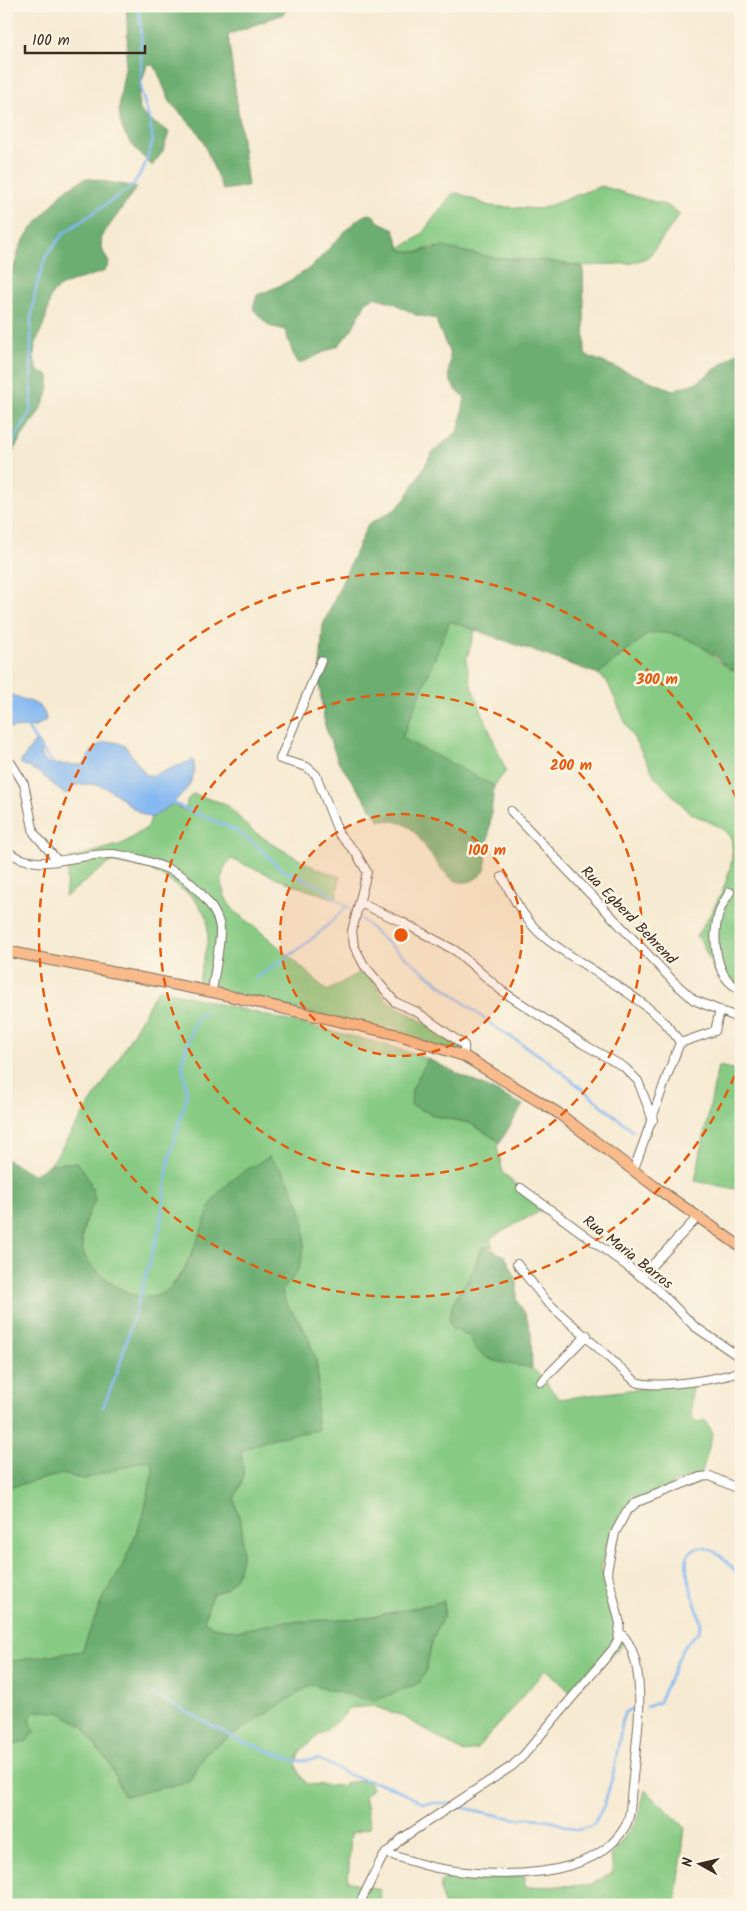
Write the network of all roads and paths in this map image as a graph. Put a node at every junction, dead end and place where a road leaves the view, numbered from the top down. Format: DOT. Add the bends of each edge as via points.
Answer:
graph roads {
  1 [pos="321,661"];
  2 [pos="11,763"];
  3 [pos="511,811"];
  4 [pos="6,850"];
  5 [pos="57,860"];
  6 [pos="502,877"];
  7 [pos="730,892"];
  8 [pos="360,903"];
  9 [pos="6,951"];
  10 [pos="741,989"];
  11 [pos="212,992"];
  12 [pos="720,1010"];
  13 [pos="741,1019"];
  14 [pos="680,1043"];
  15 [pos="464,1056"];
  16 [pos="652,1120"];
  17 [pos="633,1171"];
  18 [pos="521,1188"];
  19 [pos="698,1218"];
  20 [pos="740,1246"];
  21 [pos="517,1264"];
  22 [pos="641,1277"];
  23 [pos="587,1335"];
  24 [pos="741,1358"];
  25 [pos="741,1371"];
  26 [pos="541,1382"];
  27 [pos="741,1490"];
  28 [pos="620,1634"];
  29 [pos="386,1853"];
  30 [pos="359,1905"];
  1 -- 8 [label="street" via="280,759 307,767 316,775 339,834 367,872"];
  2 -- 5 [label="street" via="24,784 34,833"];
  3 -- 12 [label="street, Rua Egberd Behrend" via="674,982 694,1000"];
  4 -- 5 [label="street" via="17,859 42,864"];
  5 -- 11 [label="street" via="112,854 147,862 184,878 210,905 220,927"];
  6 -- 14 [label="street" via="520,910 544,936 651,1011 674,1030"];
  7 -- 10 [label="street" via="719,912 716,938 719,968 734,986"];
  8 -- 15 [label="street" via="352,931 354,946 364,965 395,1002 417,1012 464,1045"];
  8 -- 16 [label="street" via="456,951 502,991 624,1067 638,1081"];
  9 -- 11 [label="main road"];
  11 -- 15 [label="main road" via="399,1034"];
  12 -- 13 [label="street, Rua Egberd Behrend"];
  12 -- 14 [label="street" via="715,1031"];
  14 -- 16 [label="street" via="662,1085"];
  15 -- 17 [label="main road" via="558,1113"];
  16 -- 17 [label="street"];
  17 -- 19 [label="main road"];
  18 -- 22 [label="street, Rua Maria Barros"];
  19 -- 20 [label="main road"];
  19 -- 22 [label="street"];
  21 -- 23 [label="street" via="546,1301"];
  22 -- 24 [label="street, Rua Maria Barros" via="694,1326"];
  23 -- 25 [label="street" via="632,1379 641,1383 696,1380"];
  23 -- 26 [label="street"];
  27 -- 28 [label="street" via="712,1477 700,1477 637,1502 626,1512 616,1533 607,1571"];
  28 -- 29 [label="street" via="600,1665 523,1756 401,1839"];
  28 -- 29 [label="street" via="629,1642 633,1656 640,1692 639,1717 628,1822 608,1847 568,1867 513,1873 436,1868"];
  29 -- 30 [label="street"];
}
